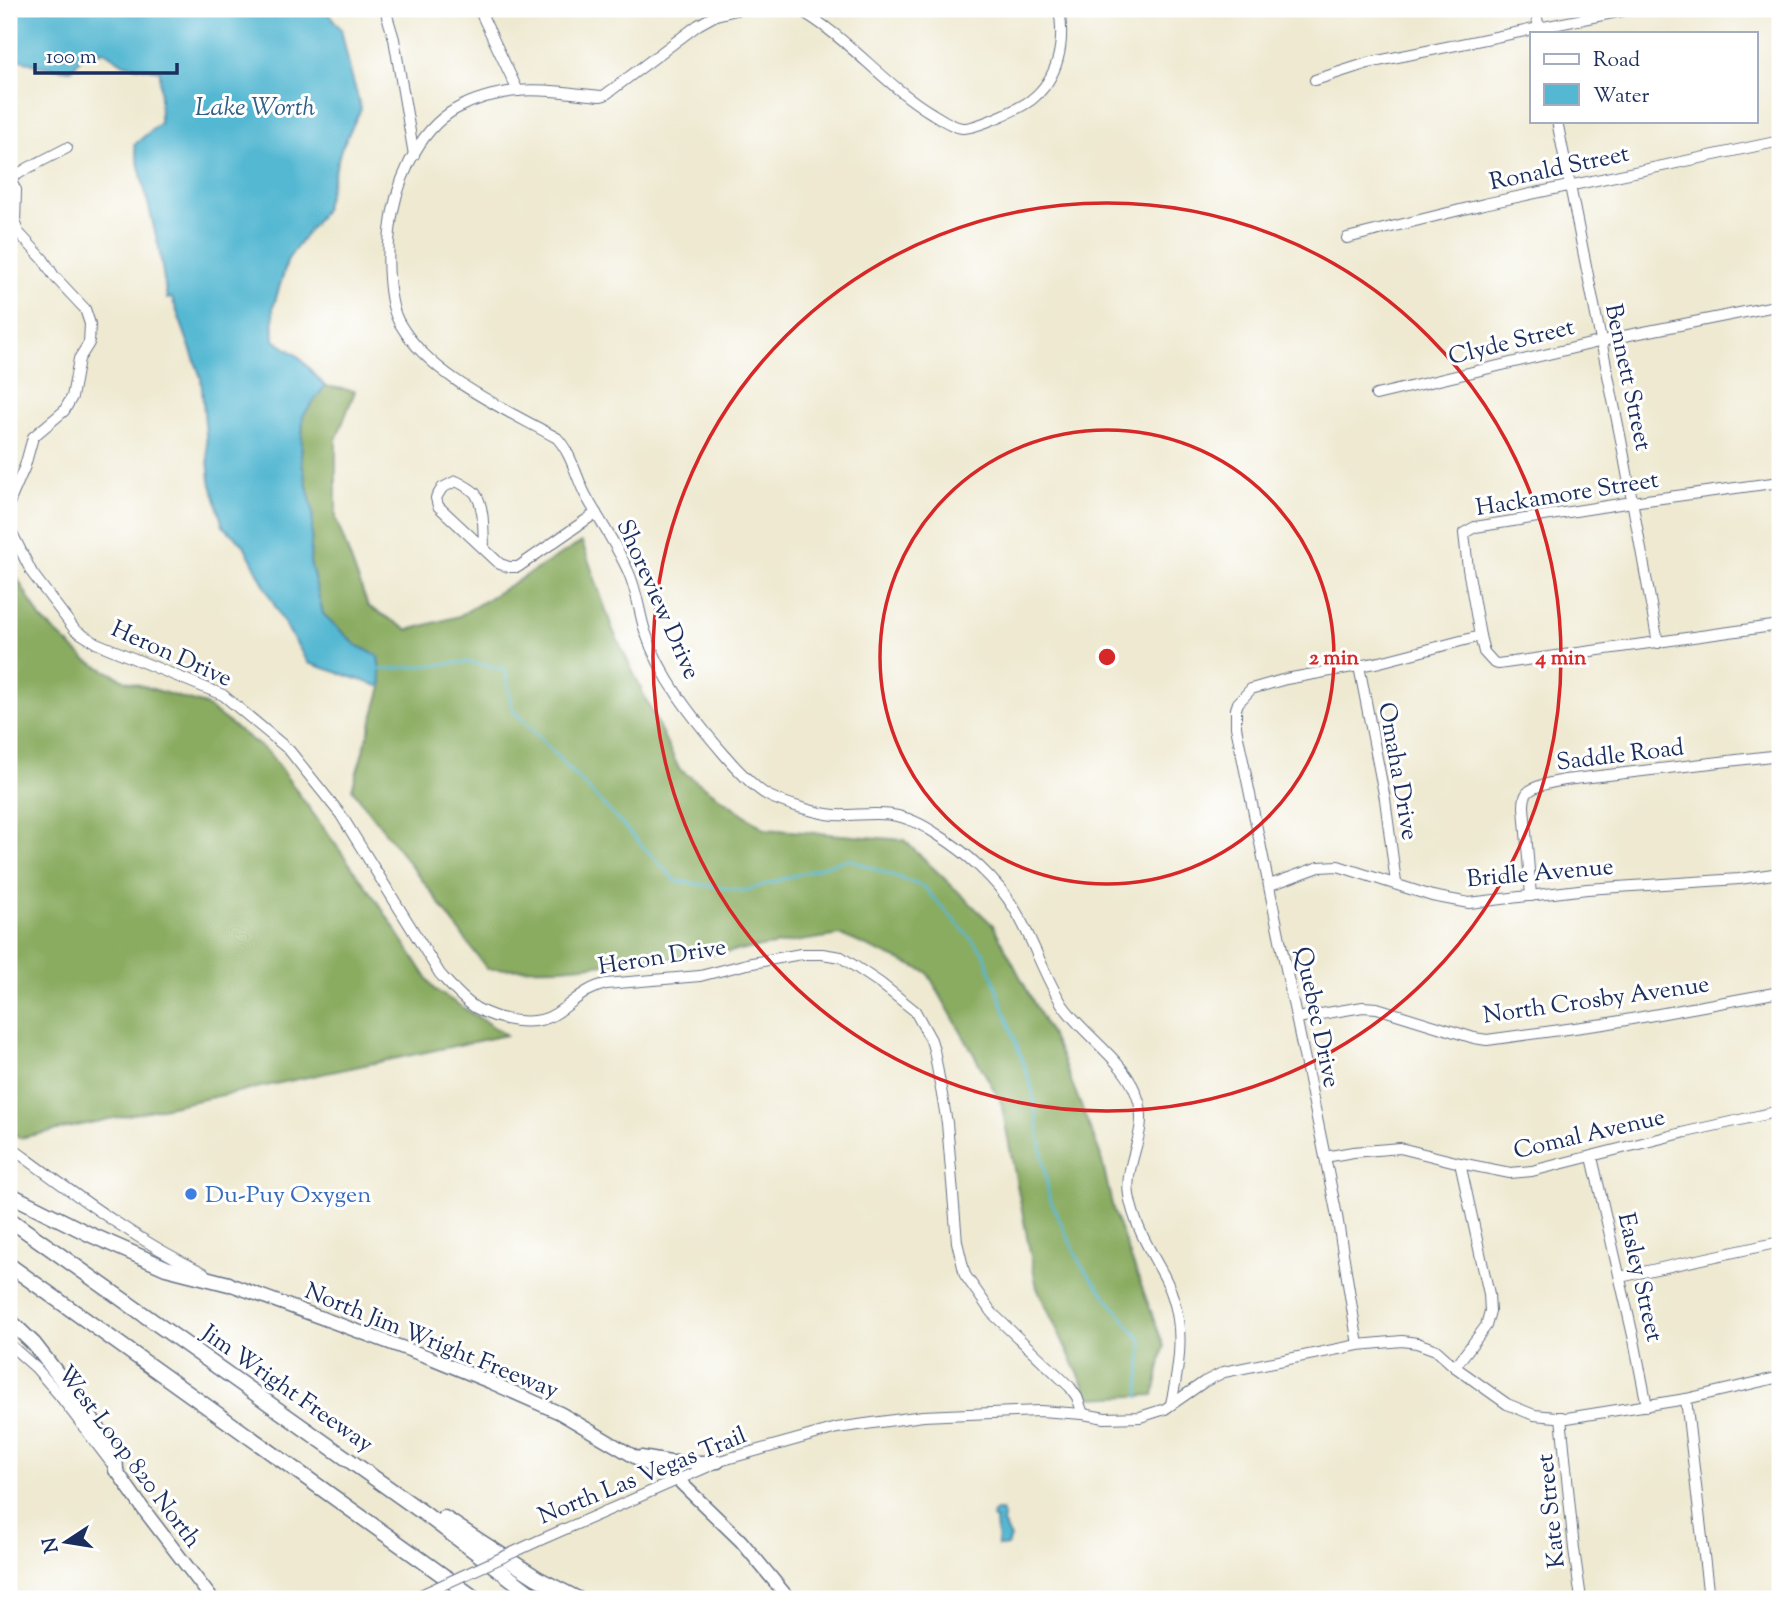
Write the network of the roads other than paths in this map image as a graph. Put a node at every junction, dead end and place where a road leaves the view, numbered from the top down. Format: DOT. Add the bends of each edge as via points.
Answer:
graph roads {
  1 [pos="385,9"];
  2 [pos="479,9"];
  3 [pos="740,9"];
  4 [pos="798,9"];
  5 [pos="1059,9"];
  6 [pos="1535,9"];
  7 [pos="1632,9"];
  8 [pos="1539,31"];
  9 [pos="1530,33"];
  10 [pos="1315,80"];
  11 [pos="518,91"];
  12 [pos="1557,122"];
  13 [pos="1780,142"];
  14 [pos="67,148"];
  15 [pos="414,155"];
  16 [pos="9,179"];
  17 [pos="1569,185"];
  18 [pos="1347,239"];
  19 [pos="1780,305"];
  20 [pos="1600,341"];
  21 [pos="1376,395"];
  22 [pos="1780,482"];
  23 [pos="1632,502"];
  24 [pos="9,503"];
  25 [pos="596,513"];
  26 [pos="9,527"];
  27 [pos="484,548"];
  28 [pos="1780,625"];
  29 [pos="1480,636"];
  30 [pos="1658,643"];
  31 [pos="1359,666"];
  32 [pos="1780,755"];
  33 [pos="1780,873"];
  34 [pos="1396,883"];
  35 [pos="1269,885"];
  36 [pos="1531,896"];
  37 [pos="1780,992"];
  38 [pos="1297,1018"];
  39 [pos="1780,1111"];
  40 [pos="9,1146"];
  41 [pos="1325,1157"];
  42 [pos="1592,1157"];
  43 [pos="1460,1163"];
  44 [pos="9,1194"];
  45 [pos="9,1219"];
  46 [pos="1780,1242"];
  47 [pos="9,1265"];
  48 [pos="1620,1277"];
  49 [pos="229,1284"];
  50 [pos="9,1320"];
  51 [pos="9,1344"];
  52 [pos="1357,1345"];
  53 [pos="1455,1367"];
  54 [pos="1780,1377"];
  55 [pos="1686,1399"];
  56 [pos="1171,1404"];
  57 [pos="1647,1406"];
  58 [pos="1083,1414"];
  59 [pos="1561,1418"];
  60 [pos="634,1456"];
  61 [pos="718,1462"];
  62 [pos="116,1470"];
  63 [pos="678,1480"];
  64 [pos="425,1514"];
  65 [pos="212,1599"];
  66 [pos="411,1599"];
  67 [pos="476,1599"];
  68 [pos="538,1599"];
  69 [pos="578,1599"];
  70 [pos="789,1599"];
  71 [pos="1581,1599"];
  72 [pos="1709,1599"];
  1 -- 15 [label="street"];
  2 -- 11 [label="street"];
  3 -- 11 [label="street, Shoreview Drive" via="698,25 605,95"];
  4 -- 5 [label="street" via="818,20 923,108 960,128 1011,112 1043,89 1059,60"];
  6 -- 8 [label="street"];
  7 -- 8 [label="street"];
  9 -- 10 [label="street" via="1368,63"];
  11 -- 15 [label="street, Shoreview Drive" via="457,108 431,129"];
  12 -- 17 [label="street, Bennett Street"];
  13 -- 17 [label="street, Ronald Street"];
  14 -- 16 [label="street"];
  15 -- 25 [label="street, Shoreview Drive" via="397,193 388,244 390,294 398,323 445,373 557,438"];
  16 -- 24 [label="street" via="16,190 18,232 85,309 90,324 89,343 79,359 72,397 64,411 33,437"];
  17 -- 18 [label="street, Ronald Street"];
  17 -- 20 [label="street, Bennett Street"];
  19 -- 20 [label="street, Clyde Street"];
  20 -- 21 [label="street, Clyde Street"];
  20 -- 23 [label="street, Bennett Street"];
  22 -- 23 [label="street, Hackamore Street"];
  23 -- 29 [label="street, Hackamore Street" via="1475,527 1464,533"];
  23 -- 30 [label="street, Bennett Street"];
  25 -- 27 [label="street" via="518,567 500,564"];
  25 -- 56 [label="street, Shoreview Drive" via="630,575 657,659 689,713 726,757 769,796 818,813 892,815 910,820 973,862 1016,910 1063,1005 1128,1076 1140,1115 1129,1194 1141,1234 1176,1303 1179,1370"];
  26 -- 58 [label="street, Heron Drive" via="32,573 75,630 223,695 289,750 341,816 440,974 477,1008 516,1020 542,1020 593,986 700,976 787,956 822,954 841,957 915,1011 934,1050 965,1275 992,1313 1070,1387"];
  27 -- 27 [label="street" via="438,506 436,498 442,488 456,481 473,491 479,501"];
  28 -- 30 [label="street"];
  29 -- 30 [label="street" via="1484,652 1498,664"];
  29 -- 31 [label="street"];
  31 -- 34 [label="street, Omaha Drive"];
  31 -- 35 [label="street, Quebec Drive" via="1251,689 1236,709"];
  32 -- 36 [label="street, Saddle Road" via="1565,780 1529,791 1524,807"];
  33 -- 36 [label="street, Bridle Avenue"];
  34 -- 35 [label="street, Bridle Avenue" via="1338,866 1319,867"];
  34 -- 36 [label="street, Bridle Avenue" via="1469,903"];
  35 -- 38 [label="street, Quebec Drive"];
  37 -- 38 [label="street, North Crosby Avenue" via="1487,1040 1377,1008"];
  38 -- 41 [label="street, Quebec Drive"];
  39 -- 42 [label="street, Comal Avenue"];
  40 -- 49 [label="street, North Jim Wright Freeway" via="145,1242"];
  41 -- 43 [label="street, Comal Avenue" via="1400,1148"];
  41 -- 52 [label="street, Quebec Drive"];
  42 -- 43 [label="street, Comal Avenue" via="1510,1173"];
  42 -- 48 [label="street, Easley Street"];
  43 -- 53 [label="street" via="1490,1311 1486,1326"];
  44 -- 49 [label="highway" via="166,1268"];
  45 -- 64 [label="highway, Jim Wright Freeway"];
  46 -- 48 [label="street"];
  47 -- 67 [label="highway"];
  48 -- 57 [label="street, Easley Street"];
  49 -- 60 [label="main road, North Jim Wright Freeway" via="497,1385 560,1413"];
  50 -- 62 [label="highway" via="80,1403 114,1453"];
  51 -- 62 [label="street, West Loop 820 North" via="60,1396"];
  52 -- 53 [label="street, North Las Vegas Trail" via="1417,1342 1436,1350"];
  52 -- 56 [label="street, North Las Vegas Trail" via="1224,1372"];
  53 -- 59 [label="street, North Las Vegas Trail" via="1507,1404 1534,1415"];
  54 -- 55 [label="street, North Las Vegas Trail"];
  55 -- 57 [label="street, North Las Vegas Trail"];
  55 -- 72 [label="street"];
  56 -- 58 [label="street, North Las Vegas Trail" via="1140,1417"];
  57 -- 59 [label="street, North Las Vegas Trail"];
  58 -- 61 [label="street, North Las Vegas Trail" via="1041,1411 923,1416 837,1428"];
  59 -- 71 [label="street, Kate Street"];
  60 -- 61 [label="main road"];
  60 -- 63 [label="main road, North Jim Wright Freeway"];
  61 -- 63 [label="street, North Las Vegas Trail"];
  62 -- 65 [label="main road, West Loop 820 North"];
  63 -- 66 [label="street, North Las Vegas Trail, bridge"];
  63 -- 70 [label="main road, North Jim Wright Freeway" via="741,1541"];
  64 -- 68 [label="highway, Jim Wright Freeway"];
  64 -- 69 [label="highway" via="441,1516"];
}
